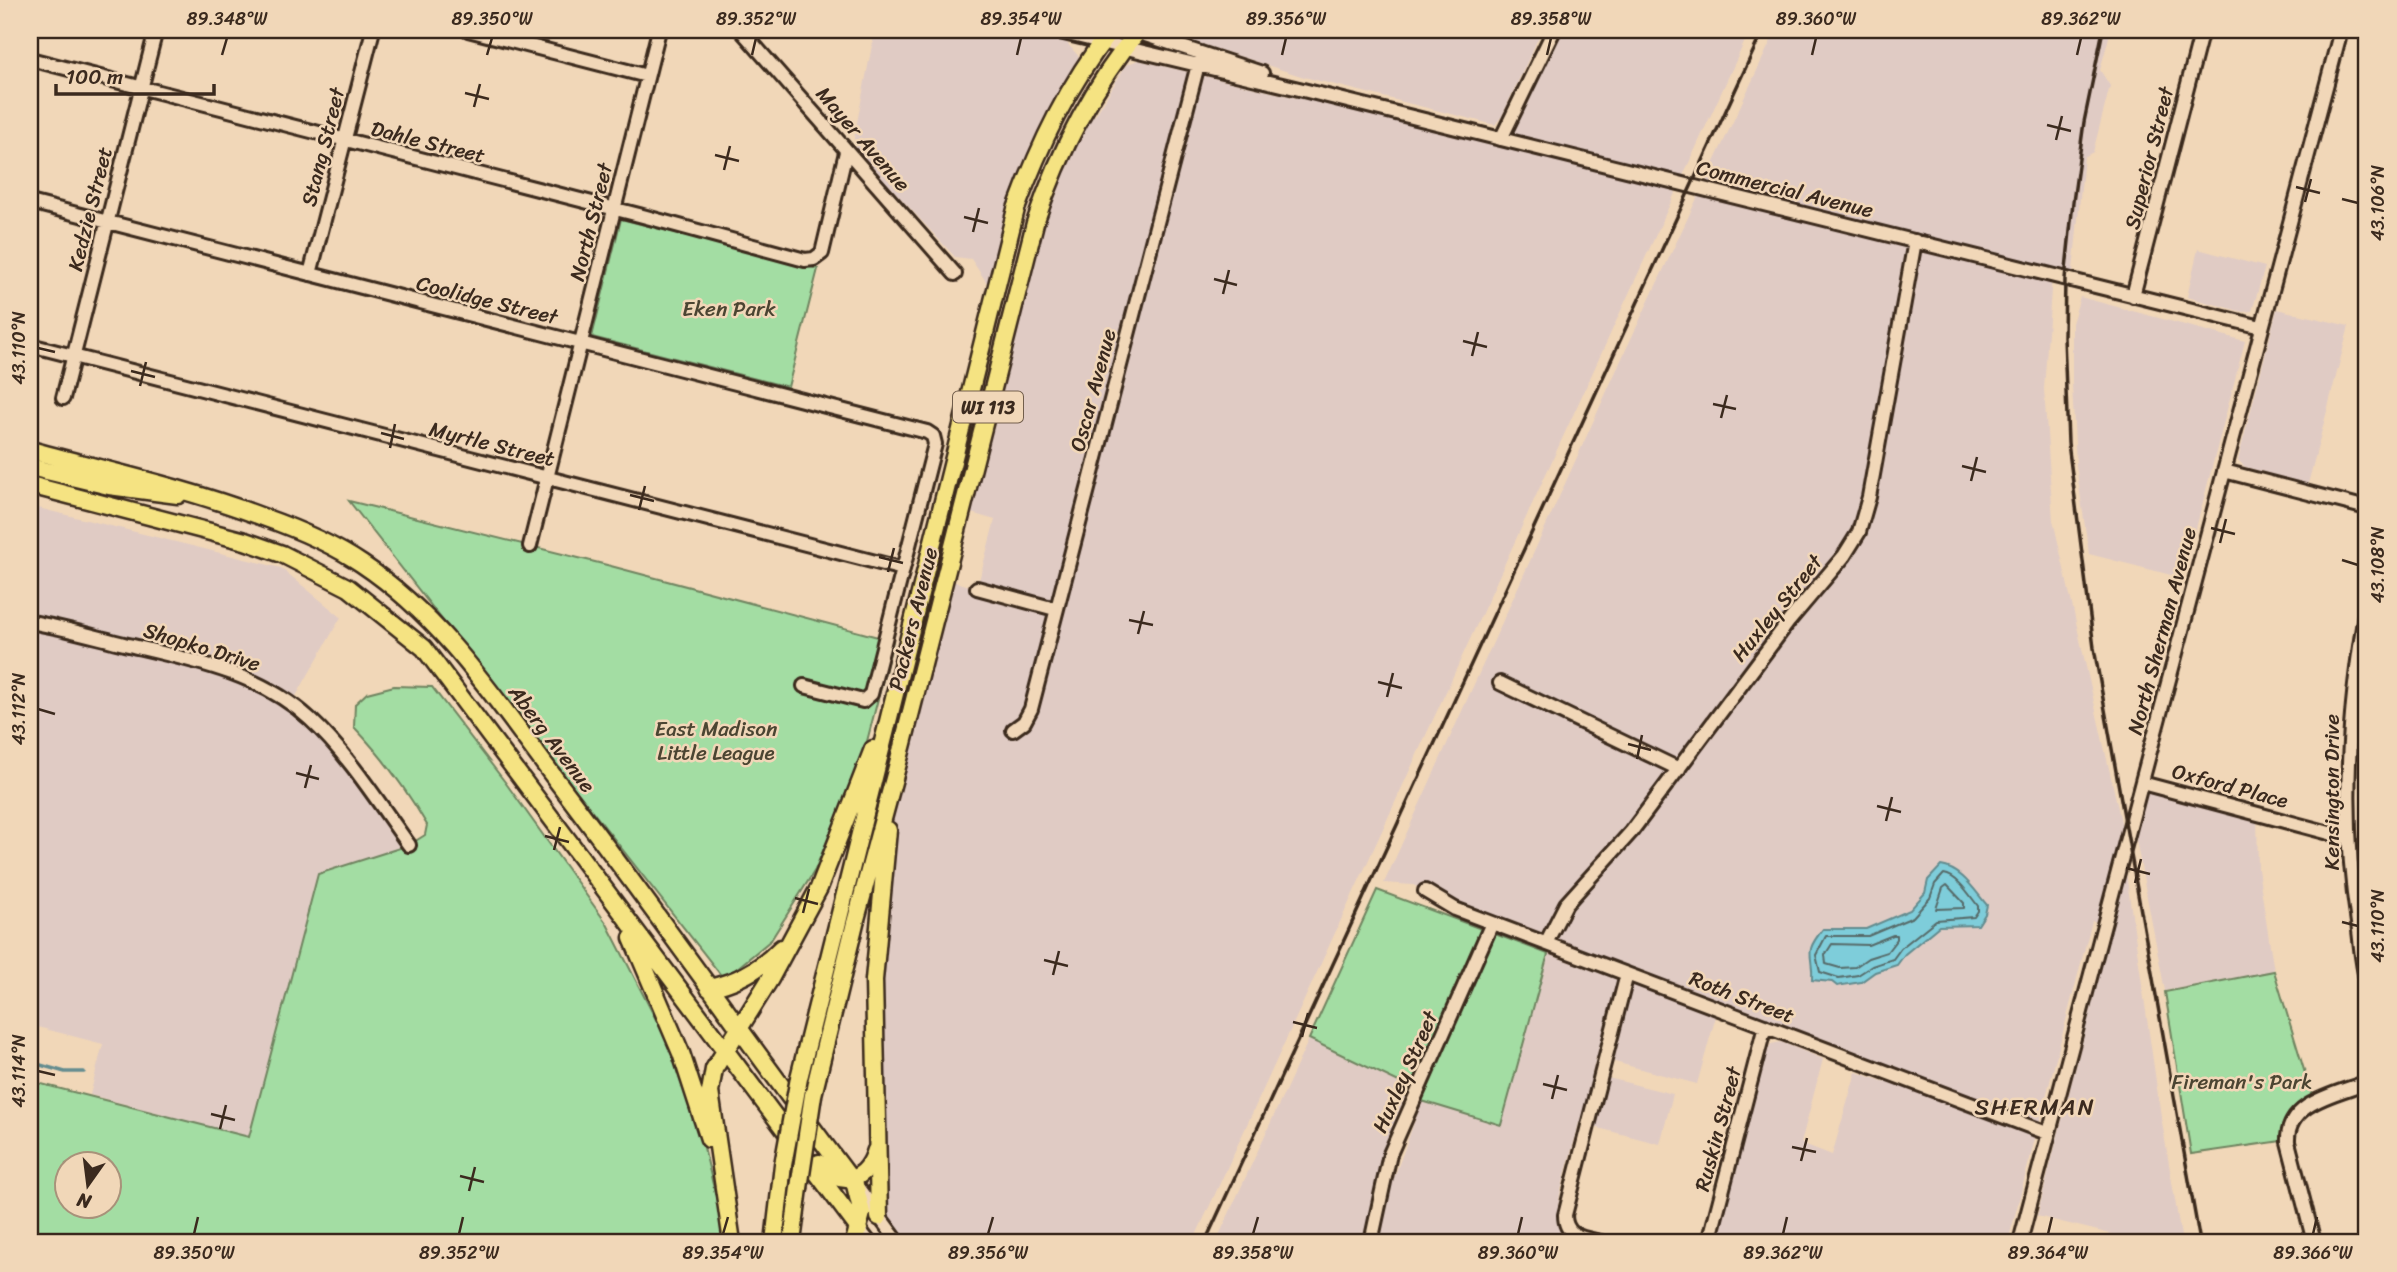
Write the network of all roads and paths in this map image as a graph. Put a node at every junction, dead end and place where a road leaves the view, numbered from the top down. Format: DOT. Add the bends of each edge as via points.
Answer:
graph roads {
  1 [pos="156,30"];
  2 [pos="373,30"];
  3 [pos="468,30"];
  4 [pos="659,30"];
  5 [pos="741,30"];
  6 [pos="1051,30"];
  7 [pos="1554,30"];
  8 [pos="2202,30"];
  9 [pos="2339,30"];
  10 [pos="1135,31"];
  11 [pos="1106,36"];
  12 [pos="1125,47"];
  13 [pos="30,59"];
  14 [pos="1199,59"];
  15 [pos="647,76"];
  16 [pos="141,88"];
  17 [pos="1501,139"];
  18 [pos="345,140"];
  19 [pos="846,152"];
  20 [pos="30,202"];
  21 [pos="614,209"];
  22 [pos="107,222"];
  23 [pos="1915,241"];
  24 [pos="310,274"];
  25 [pos="955,274"];
  26 [pos="2133,296"];
  27 [pos="2261,327"];
  28 [pos="580,344"];
  29 [pos="30,345"];
  30 [pos="73,356"];
  31 [pos="62,398"];
  32 [pos="30,450"];
  33 [pos="30,467"];
  34 [pos="2224,471"];
  35 [pos="547,478"];
  36 [pos="30,485"];
  37 [pos="211,498"];
  38 [pos="2367,508"];
  39 [pos="530,546"];
  40 [pos="903,569"];
  41 [pos="976,588"];
  42 [pos="2367,603"];
  43 [pos="1055,609"];
  44 [pos="33,621"];
  45 [pos="1500,683"];
  46 [pos="804,686"];
  47 [pos="892,701"];
  48 [pos="1013,730"];
  49 [pos="1679,769"];
  50 [pos="895,776"];
  51 [pos="2142,783"];
  52 [pos="2348,838"];
  53 [pos="409,845"];
  54 [pos="1425,891"];
  55 [pos="621,913"];
  56 [pos="1492,923"];
  57 [pos="794,933"];
  58 [pos="1546,943"];
  59 [pos="1627,974"];
  60 [pos="2367,981"];
  61 [pos="709,988"];
  62 [pos="1765,1026"];
  63 [pos="739,1030"];
  64 [pos="726,1051"];
  65 [pos="2367,1082"];
  66 [pos="758,1093"];
  67 [pos="2047,1133"];
  68 [pos="878,1144"];
  69 [pos="853,1182"];
  70 [pos="726,1208"];
  71 [pos="879,1217"];
  72 [pos="856,1236"];
  73 [pos="732,1242"];
  74 [pos="774,1242"];
  75 [pos="792,1242"];
  76 [pos="869,1242"];
  77 [pos="898,1242"];
  78 [pos="1371,1242"];
  79 [pos="1601,1242"];
  80 [pos="1709,1242"];
  81 [pos="2020,1242"];
  82 [pos="2314,1242"];
  1 -- 16 [label="street, Kedzie Street"];
  2 -- 18 [label="street, Stang Street"];
  3 -- 15 [label="street"];
  4 -- 15 [label="street, North Street"];
  5 -- 19 [label="street, Mayer Avenue"];
  6 -- 11 [label="street, Commercial Avenue"];
  7 -- 17 [label="street"];
  8 -- 26 [label="street, Superior Street"];
  9 -- 27 [label="street, North Sherman Avenue"];
  10 -- 12 [label="main road, Packers Avenue / WI 113"];
  10 -- 14 [label="street, Commercial Avenue"];
  11 -- 12 [label="street, Commercial Avenue"];
  11 -- 47 [label="main road, Packers Avenue / WI 113" via="1058,110 1016,209"];
  12 -- 14 [label="street, Commercial Avenue"];
  12 -- 50 [label="main road, Packers Avenue / WI 113" via="1069,135 1035,223"];
  13 -- 16 [label="street, Dahle Street"];
  14 -- 17 [label="street, Commercial Avenue"];
  14 -- 43 [label="street, Oscar Avenue"];
  15 -- 21 [label="street, North Street"];
  16 -- 18 [label="street, Dahle Street"];
  16 -- 22 [label="street, Kedzie Street"];
  17 -- 23 [label="street, Commercial Avenue"];
  18 -- 21 [label="street, Dahle Street"];
  18 -- 24 [label="street, Stang Street"];
  19 -- 21 [label="street, Dahle Street" via="817,258 802,260"];
  19 -- 25 [label="street, Mayer Avenue"];
  20 -- 22 [label="street, Coolidge Street"];
  21 -- 28 [label="street, North Street"];
  22 -- 24 [label="street, Coolidge Street"];
  22 -- 30 [label="street, Kedzie Street"];
  23 -- 26 [label="street, Commercial Avenue"];
  23 -- 49 [label="street, Huxley Street" via="1859,532"];
  24 -- 28 [label="street, Coolidge Street"];
  26 -- 27 [label="street, Commercial Avenue"];
  27 -- 34 [label="street, North Sherman Avenue"];
  28 -- 35 [label="street, North Street"];
  28 -- 40 [label="street, Coolidge Street" via="933,436"];
  29 -- 30 [label="street, Myrtle Street"];
  30 -- 31 [label="street, Kedzie Street"];
  30 -- 35 [label="street, Myrtle Street"];
  32 -- 37 [label="main road, Aberg Avenue"];
  33 -- 37 [label="main road" via="132,490"];
  34 -- 38 [label="street"];
  34 -- 51 [label="street, North Sherman Avenue"];
  35 -- 39 [label="street, North Street"];
  35 -- 40 [label="street, Myrtle Street"];
  36 -- 55 [label="main road" via="258,545 318,571 367,601 424,648"];
  37 -- 61 [label="main road, Aberg Avenue" via="301,531 346,554 409,600 438,628 469,663"];
  40 -- 46 [label="street" via="874,685 866,700"];
  41 -- 43 [label="street"];
  42 -- 52 [label="street, Kensington Drive" via="2352,695"];
  43 -- 48 [label="street, Oscar Avenue" via="1031,709"];
  44 -- 53 [label="street, Shopko Drive" via="163,653 266,687 309,718 352,765"];
  45 -- 49 [label="street"];
  47 -- 57 [label="main road" via="824,877"];
  47 -- 74 [label="main road, Packers Avenue / WI 113, bridge" via="799,1078"];
  49 -- 58 [label="street, Huxley Street" via="1631,832 1566,904"];
  50 -- 68 [label="main road" via="874,980"];
  50 -- 75 [label="main road, Packers Avenue / WI 113, bridge" via="813,1095"];
  51 -- 52 [label="street, Oxford Place"];
  51 -- 67 [label="street, North Sherman Avenue"];
  52 -- 60 [label="street, Kensington Drive"];
  54 -- 56 [label="street, Roth Street"];
  55 -- 64 [label="main road"];
  55 -- 70 [label="main road" via="681,1053 705,1121"];
  56 -- 58 [label="street, Roth Street"];
  56 -- 78 [label="street, Huxley Street" via="1390,1154"];
  57 -- 61 [label="main road" via="756,969"];
  57 -- 63 [label="main road"];
  58 -- 59 [label="street, Roth Street"];
  59 -- 62 [label="street, Roth Street"];
  59 -- 79 [label="street" via="1565,1225 1580,1237"];
  61 -- 63 [label="main road, Aberg Avenue"];
  62 -- 67 [label="street, Roth Street"];
  62 -- 80 [label="street, Ruskin Street"];
  63 -- 64 [label="main road"];
  63 -- 69 [label="main road, Aberg Avenue"];
  64 -- 66 [label="main road"];
  64 -- 70 [label="main road" via="713,1069 710,1086"];
  65 -- 82 [label="street" via="2300,1110 2289,1126 2288,1143"];
  66 -- 69 [label="main road" via="772,1101 826,1172"];
  66 -- 72 [label="main road"];
  67 -- 81 [label="street, North Sherman Avenue"];
  68 -- 69 [label="main road" via="870,1164"];
  68 -- 71 [label="main road"];
  69 -- 71 [label="street, Aberg Avenue"];
  69 -- 72 [label="main road" via="862,1213"];
  70 -- 73 [label="main road"];
  71 -- 77 [label="street, Aberg Avenue"];
  72 -- 76 [label="street"];
}
